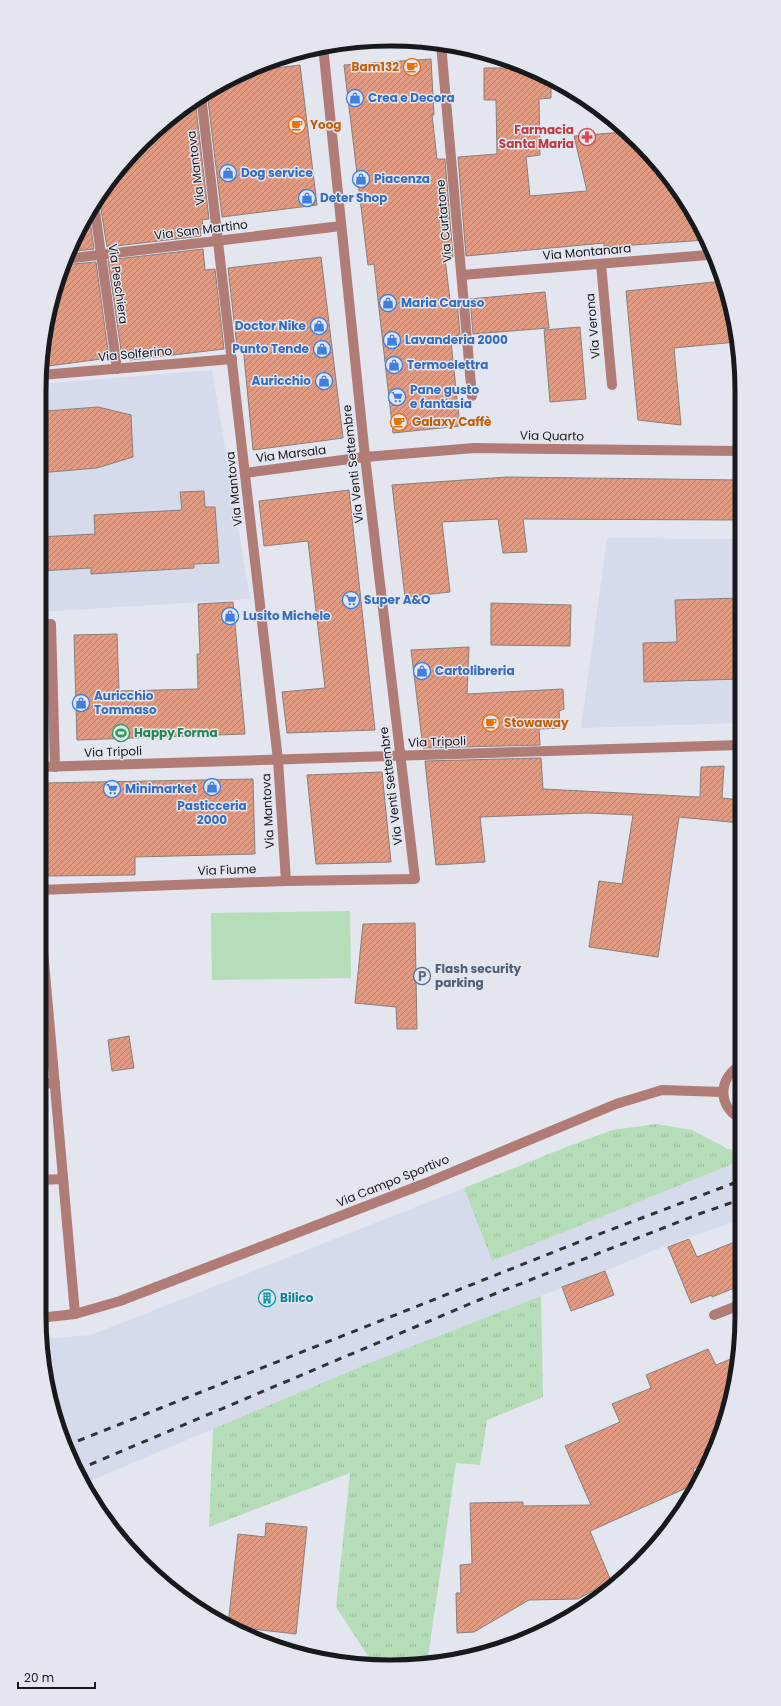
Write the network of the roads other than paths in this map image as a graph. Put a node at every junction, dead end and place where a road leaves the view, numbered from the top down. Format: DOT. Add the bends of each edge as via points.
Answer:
graph roads {
  1 [pos="442,50"];
  2 [pos="324,53"];
  3 [pos="202,102"];
  4 [pos="95,213"];
  5 [pos="341,226"];
  6 [pos="218,241"];
  7 [pos="101,255"];
  8 [pos="707,255"];
  9 [pos="72,258"];
  10 [pos="601,264"];
  11 [pos="462,275"];
  12 [pos="232,358"];
  13 [pos="117,369"];
  14 [pos="47,374"];
  15 [pos="612,385"];
  16 [pos="472,396"];
  17 [pos="735,451"];
  18 [pos="365,457"];
  19 [pos="245,473"];
  20 [pos="46,624"];
  21 [pos="735,745"];
  22 [pos="401,756"];
  23 [pos="278,760"];
  24 [pos="55,766"];
  25 [pos="46,767"];
  26 [pos="415,879"];
  27 [pos="286,881"];
  28 [pos="46,890"];
  29 [pos="46,1018"];
  30 [pos="735,1068"];
  31 [pos="55,1083"];
  32 [pos="46,1084"];
  33 [pos="723,1092"];
  34 [pos="735,1114"];
  35 [pos="63,1179"];
  36 [pos="46,1180"];
  37 [pos="735,1307"];
  38 [pos="75,1314"];
  39 [pos="714,1315"];
  40 [pos="46,1317"];
  1 -- 11 [label="street, Via Curtatone"];
  2 -- 5 [label="street, Via Venti Settembre"];
  3 -- 6 [label="street, Via Mantova"];
  4 -- 7 [label="street, Via Peschiera"];
  5 -- 6 [label="street, Via San Martino"];
  5 -- 18 [label="street, Via Venti Settembre"];
  6 -- 7 [label="street, Via San Martino"];
  6 -- 12 [label="street, Via Mantova"];
  7 -- 9 [label="street, Via San Martino"];
  7 -- 13 [label="street, Via Peschiera"];
  8 -- 10 [label="street, Via Montanara"];
  10 -- 11 [label="street, Via Montanara"];
  10 -- 15 [label="street, Via Verona"];
  11 -- 16 [label="street, Via Curtatone"];
  12 -- 13 [label="street, Via Solferino"];
  12 -- 19 [label="street, Via Mantova"];
  13 -- 14 [label="street, Via Solferino"];
  17 -- 18 [label="street, Via Quarto" via="474,448"];
  18 -- 19 [label="street, Via Marsala"];
  18 -- 22 [label="street, Via Venti Settembre"];
  19 -- 23 [label="street, Via Mantova"];
  20 -- 24 [label="street" via="51,624"];
  21 -- 22 [label="street, Via Tripoli"];
  22 -- 23 [label="street, Via Tripoli"];
  22 -- 26 [label="street, Via Venti Settembre"];
  23 -- 24 [label="street, Via Tripoli"];
  23 -- 27 [label="street, Via Mantova"];
  24 -- 25 [label="street, Via Tripoli"];
  26 -- 27 [label="street, Via Fiume"];
  27 -- 28 [label="street, Via Fiume"];
  29 -- 31 [label="street"];
  30 -- 33 [label="street" via="728,1075"];
  31 -- 32 [label="street"];
  31 -- 35 [label="street"];
  33 -- 34 [label="street" via="729,1110"];
  33 -- 38 [label="street, Via Campo Sportivo" via="662,1090 616,1104 381,1200 120,1301"];
  35 -- 36 [label="street"];
  35 -- 38 [label="street"];
  37 -- 39 [label="street"];
  38 -- 40 [label="street, Via Campo Sportivo"];
}
